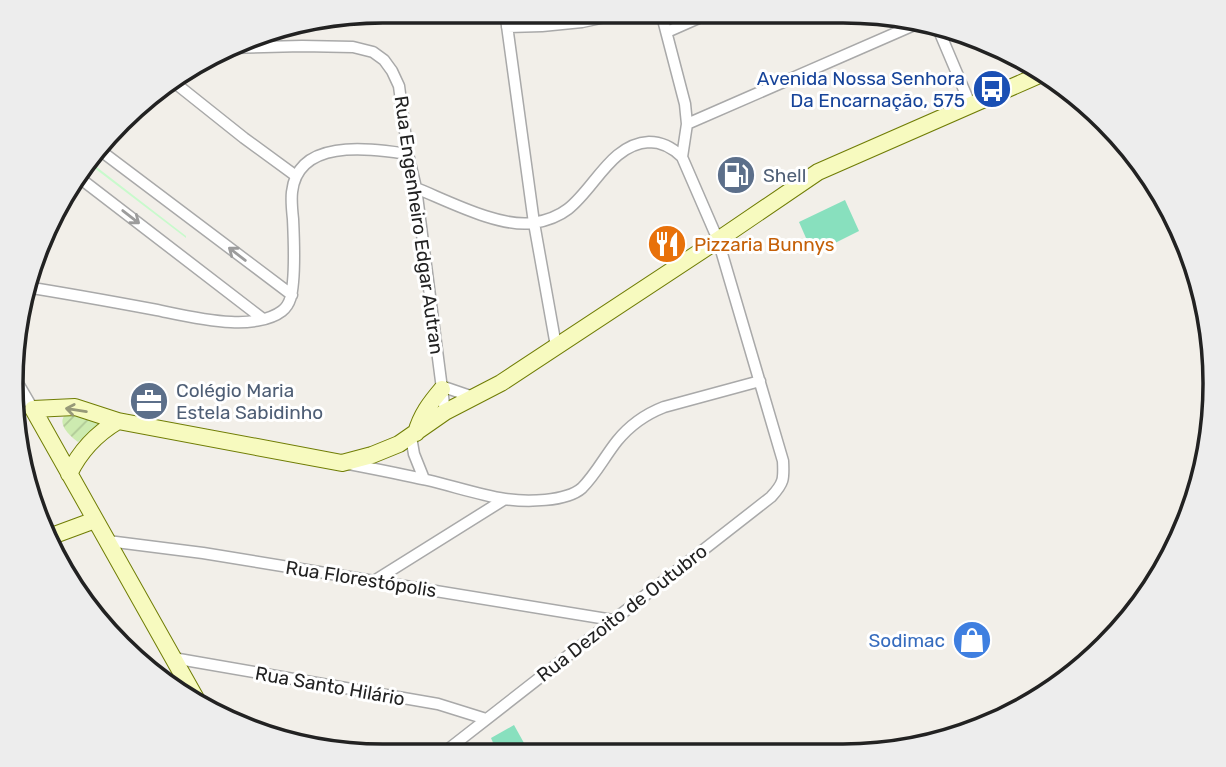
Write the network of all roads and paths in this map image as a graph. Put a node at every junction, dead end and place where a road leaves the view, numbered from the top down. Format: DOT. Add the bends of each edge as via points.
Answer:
graph roads {
  1 [pos="506,23"];
  2 [pos="572,23"];
  3 [pos="664,23"];
  4 [pos="687,23"];
  5 [pos="507,27"];
  6 [pos="906,29"];
  7 [pos="667,32"];
  8 [pos="942,37"];
  9 [pos="265,43"];
  10 [pos="1033,78"];
  11 [pos="179,86"];
  12 [pos="970,104"];
  13 [pos="687,124"];
  14 [pos="105,154"];
  15 [pos="408,154"];
  16 [pos="682,157"];
  17 [pos="296,176"];
  18 [pos="85,182"];
  19 [pos="416,188"];
  20 [pos="534,223"];
  21 [pos="719,240"];
  22 [pos="35,289"];
  23 [pos="292,295"];
  24 [pos="262,319"];
  25 [pos="556,346"];
  26 [pos="760,381"];
  27 [pos="442,388"];
  28 [pos="23,392"];
  29 [pos="473,397"];
  30 [pos="33,409"];
  31 [pos="445,412"];
  32 [pos="118,421"];
  33 [pos="414,435"];
  34 [pos="342,463"];
  35 [pos="69,474"];
  36 [pos="424,480"];
  37 [pos="505,499"];
  38 [pos="95,520"];
  39 [pos="56,534"];
  40 [pos="108,541"];
  41 [pos="374,581"];
  42 [pos="613,620"];
  43 [pos="173,659"];
  44 [pos="189,687"];
  45 [pos="486,719"];
  46 [pos="455,744"];
  1 -- 5 [label="street"];
  2 -- 5 [label="street"];
  3 -- 7 [label="street"];
  4 -- 7 [label="street"];
  5 -- 20 [label="street"];
  6 -- 13 [label="street"];
  7 -- 13 [label="street"];
  8 -- 12 [label="street"];
  9 -- 15 [label="street, Rua Engenheiro Edgar Autran" via="353,47 384,60 399,86"];
  10 -- 12 [label="street"];
  11 -- 17 [label="street"];
  12 -- 21 [label="street" via="818,172"];
  13 -- 16 [label="street"];
  23 -- 14 [label="street, one-way"];
  15 -- 17 [label="street" via="337,150 315,158"];
  15 -- 19 [label="street, Rua Engenheiro Edgar Autran"];
  16 -- 20 [label="street" via="658,142 628,148 567,210"];
  16 -- 21 [label="street"];
  17 -- 23 [label="street" via="291,194"];
  18 -- 24 [label="street, one-way"];
  19 -- 20 [label="street" via="503,221"];
  19 -- 27 [label="street, Rua Engenheiro Edgar Autran"];
  20 -- 25 [label="street"];
  21 -- 25 [label="street"];
  21 -- 26 [label="street"];
  22 -- 24 [label="street" via="207,320"];
  23 -- 24 [label="street" via="282,311"];
  25 -- 29 [label="street"];
  26 -- 37 [label="street" via="649,413 618,439 591,478 573,494 543,500"];
  26 -- 42 [label="street, Rua Dezoito de Outubro" via="783,461 781,487"];
  27 -- 29 [label="street"];
  27 -- 31 [label="street, Rua Engenheiro Edgar Autran"];
  27 -- 33 [label="street"];
  28 -- 30 [label="street"];
  29 -- 31 [label="street"];
  32 -- 30 [label="street, one-way" via="75,407"];
  30 -- 35 [label="street"];
  31 -- 33 [label="street"];
  32 -- 34 [label="street"];
  32 -- 35 [label="street" via="83,450"];
  33 -- 34 [label="street" via="393,447"];
  33 -- 36 [label="street" via="414,454"];
  34 -- 36 [label="street"];
  35 -- 38 [label="street"];
  36 -- 37 [label="street"];
  37 -- 41 [label="street"];
  38 -- 39 [label="street"];
  38 -- 40 [label="street"];
  40 -- 41 [label="street, Rua Florestópolis"];
  40 -- 43 [label="street"];
  41 -- 42 [label="street, Rua Florestópolis"];
  42 -- 45 [label="street, Rua Dezoito de Outubro"];
  43 -- 44 [label="street"];
  43 -- 45 [label="street, Rua Santo Hilário" via="438,704"];
  45 -- 46 [label="street, Rua Dezoito de Outubro"];
}
